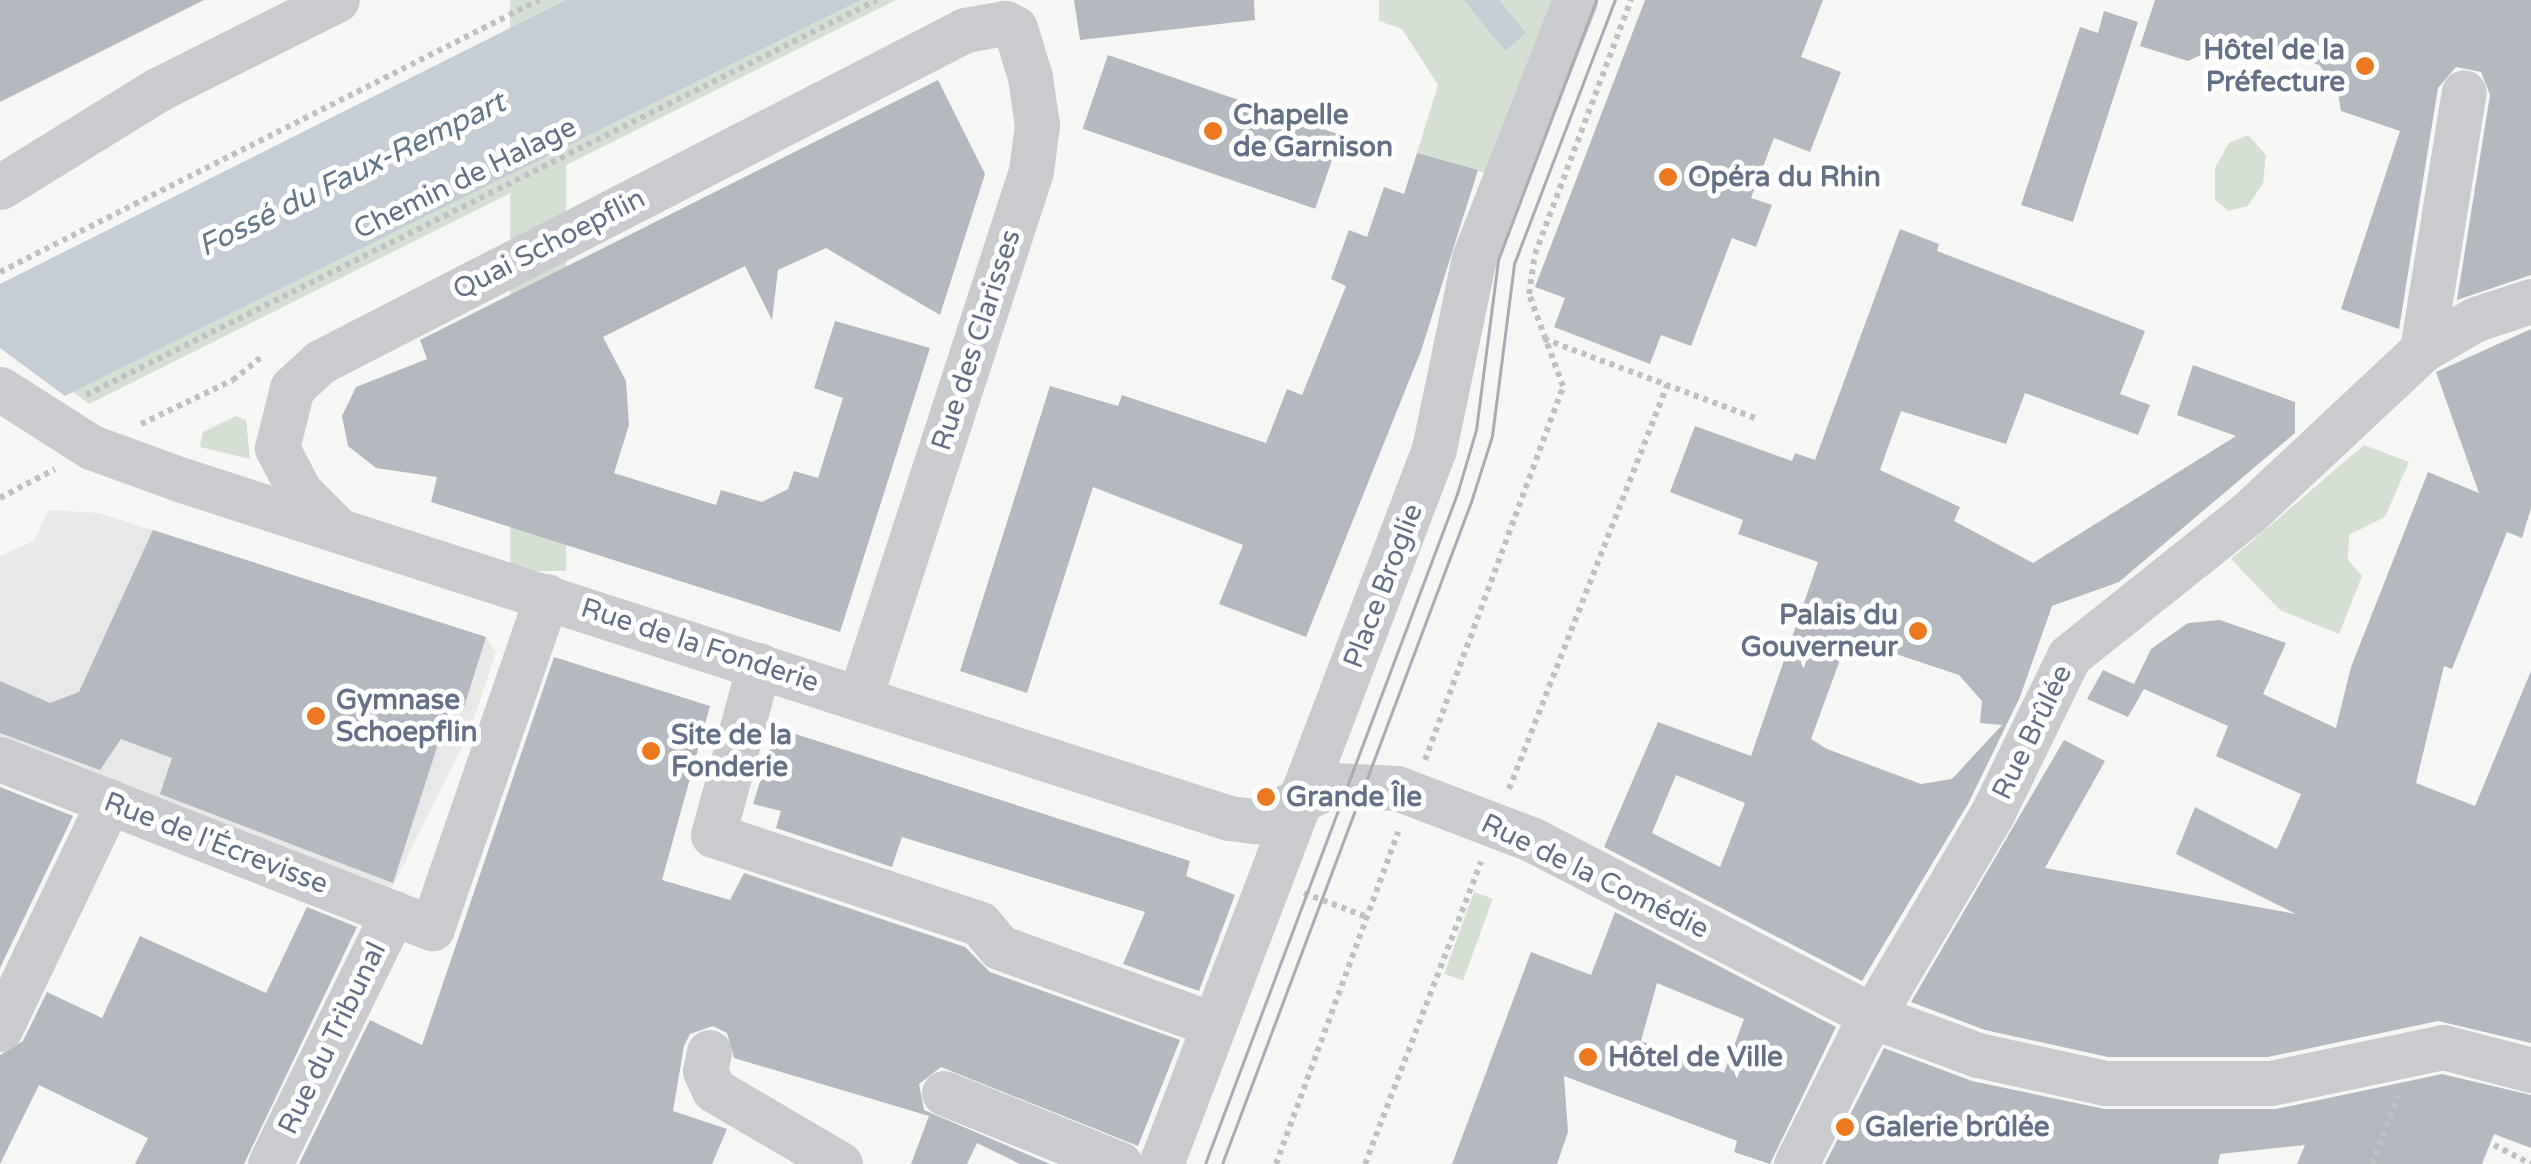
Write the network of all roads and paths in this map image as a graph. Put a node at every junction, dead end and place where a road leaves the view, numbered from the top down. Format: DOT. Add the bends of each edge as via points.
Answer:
graph roads {
  1 [pos="337,0"];
  2 [pos="539,0"];
  3 [pos="876,0"];
  4 [pos="1574,0"];
  5 [pos="1631,0"];
  6 [pos="965,30"];
  7 [pos="158,90"];
  8 [pos="2464,92"];
  9 [pos="0,154"];
  10 [pos="0,187"];
  11 [pos="0,272"];
  12 [pos="2531,301"];
  13 [pos="1543,339"];
  14 [pos="2422,350"];
  15 [pos="1666,386"];
  16 [pos="0,390"];
  17 [pos="59,410"];
  18 [pos="1758,419"];
  19 [pos="91,447"];
  20 [pos="0,498"];
  21 [pos="341,534"];
  22 [pos="547,596"];
  23 [pos="759,666"];
  24 [pos="860,697"];
  25 [pos="0,759"];
  26 [pos="1305,794"];
  27 [pos="1412,794"];
  28 [pos="110,801"];
  29 [pos="1494,826"];
  30 [pos="1294,889"];
  31 [pos="1367,917"];
  32 [pos="412,920"];
  33 [pos="1872,1016"];
  34 [pos="1198,1019"];
  35 [pos="0,1029"];
  36 [pos="2416,1048"];
  37 [pos="710,1052"];
  38 [pos="2531,1070"];
  39 [pos="944,1094"];
  40 [pos="2494,1144"];
  41 [pos="270,1164"];
  42 [pos="840,1164"];
  43 [pos="1120,1164"];
  44 [pos="1161,1164"];
  45 [pos="1276,1164"];
  46 [pos="1364,1164"];
  47 [pos="1796,1164"];
  48 [pos="2372,1164"];
  49 [pos="2531,1164"];
  1 -- 7 [label="street"];
  2 -- 11 [label="path"];
  3 -- 17 [label="path, Chemin de Halage"];
  4 -- 26 [label="street, Place Broglie" via="1474,258 1448,409"];
  5 -- 13 [label="path" via="1535,254 1529,294"];
  6 -- 21 [label="street, Quai Schoepflin" via="320,362 292,388 277,448 300,492"];
  6 -- 24 [label="street, Rue des Clarisses" via="992,22 1015,28 1030,76 1035,148"];
  7 -- 9 [label="street" via="64,120"];
  7 -- 10 [label="street"];
  8 -- 14 [label="street"];
  12 -- 14 [label="street, Rue Brûlée" via="2476,318"];
  13 -- 15 [label="path"];
  13 -- 27 [label="path" via="1563,386"];
  14 -- 33 [label="street, Rue Brûlée" via="2247,514 2069,656 1992,814"];
  15 -- 18 [label="path"];
  15 -- 29 [label="path"];
  16 -- 17 [label="street, Rue de la Fonderie"];
  17 -- 19 [label="street, Rue de la Fonderie"];
  19 -- 20 [label="path"];
  19 -- 21 [label="street, Rue de la Fonderie"];
  21 -- 22 [label="street, Rue de la Fonderie"];
  22 -- 23 [label="street, Rue de la Fonderie"];
  22 -- 32 [label="street, Rue du Tribunal"];
  23 -- 24 [label="street, Rue de la Fonderie"];
  23 -- 34 [label="street" via="713,835 980,924 999,948"];
  24 -- 26 [label="street, Rue de la Fonderie" via="1229,818 1255,821"];
  25 -- 28 [label="street, Rue de l'Écrevisse"];
  26 -- 27 [label="street, Rue de la Comédie" via="1346,784"];
  26 -- 44 [label="street, Place Broglie"];
  27 -- 29 [label="street, Rue de la Comédie"];
  27 -- 31 [label="path"];
  28 -- 32 [label="street, Rue de l'Écrevisse"];
  28 -- 35 [label="street"];
  29 -- 33 [label="street, Rue de la Comédie"];
  29 -- 46 [label="path"];
  30 -- 31 [label="path"];
  31 -- 45 [label="path"];
  32 -- 41 [label="street, Rue du Tribunal"];
  33 -- 36 [label="street, Rue de la Comédie" via="1978,1055 2105,1082 2271,1083"];
  33 -- 47 [label="street, Rue Brûlée"];
  36 -- 38 [label="street"];
  36 -- 48 [label="path"];
  37 -- 42 [label="street" via="705,1072 714,1090"];
  39 -- 43 [label="street"];
  40 -- 49 [label="path"];
}
